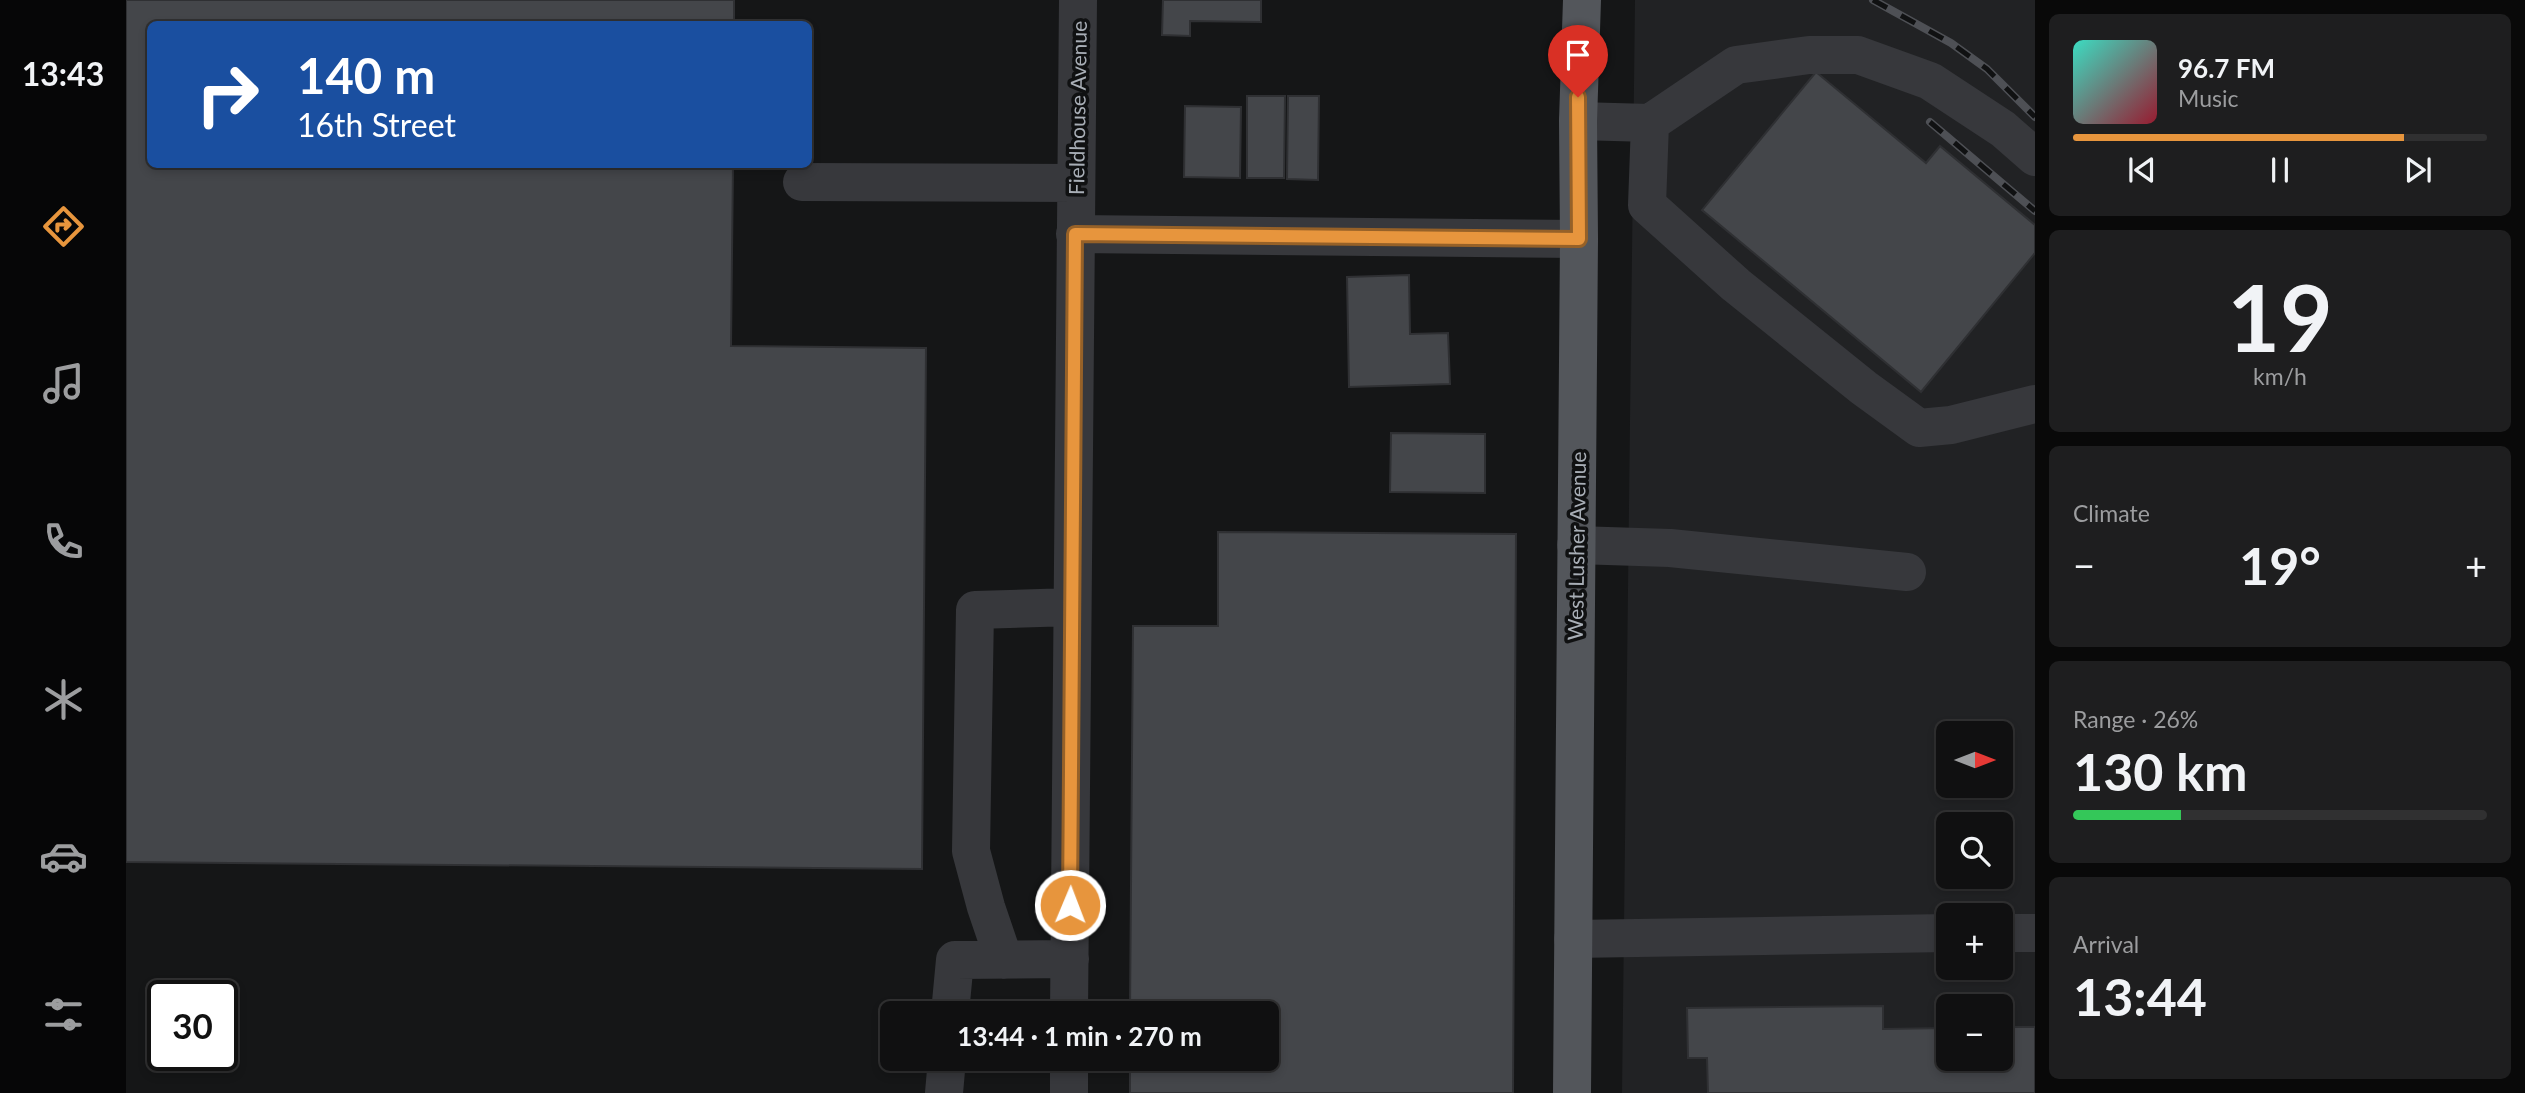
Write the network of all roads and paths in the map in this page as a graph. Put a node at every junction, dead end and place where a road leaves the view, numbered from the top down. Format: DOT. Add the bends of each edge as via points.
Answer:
graph roads {
  1 [pos="1078,0"];
  2 [pos="1583,0"];
  3 [pos="1578,121"];
  4 [pos="1650,123"];
  5 [pos="2035,157"];
  6 [pos="802,181"];
  7 [pos="1076,183"];
  8 [pos="1075,234"];
  9 [pos="1579,239"];
  10 [pos="2035,404"];
  11 [pos="1576,545"];
  12 [pos="1907,572"];
  13 [pos="1072,607"];
  14 [pos="1936,933"];
  15 [pos="2013,933"];
  16 [pos="2035,933"];
  17 [pos="1573,939"];
  18 [pos="1070,959"];
  19 [pos="1004,960"];
  20 [pos="951,1001"];
  21 [pos="1069,1001"];
  22 [pos="946,1071"];
  23 [pos="1069,1071"];
  24 [pos="944,1093"];
  25 [pos="1069,1093"];
  26 [pos="1572,1093"];
  1 -- 7 [label="street, Fieldhouse Avenue"];
  2 -- 3 [label="main road, West Lusher Avenue"];
  3 -- 4 [label="street"];
  3 -- 9 [label="main road, West Lusher Avenue"];
  4 -- 5 [label="street" via="1736,65 1809,55 1858,55 1930,82 2003,129"];
  4 -- 10 [label="street" via="1647,205 1736,285 1864,388 1919,428 1951,425"];
  6 -- 7 [label="street"];
  7 -- 8 [label="street, Fieldhouse Avenue"];
  8 -- 9 [label="street"];
  8 -- 13 [label="street, Fieldhouse Avenue"];
  9 -- 11 [label="main road, West Lusher Avenue"];
  11 -- 12 [label="street" via="1670,548"];
  11 -- 17 [label="main road, West Lusher Avenue"];
  13 -- 18 [label="street, Fieldhouse Avenue"];
  13 -- 19 [label="street" via="975,610 971,852"];
  14 -- 17 [label="street"];
  15 -- 16 [label="street"];
  17 -- 26 [label="main road, West Lusher Avenue"];
  18 -- 19 [label="street"];
  18 -- 21 [label="street, Fieldhouse Avenue"];
  19 -- 20 [label="street" via="955,960"];
  22 -- 24 [label="street"];
  23 -- 25 [label="street"];
}
